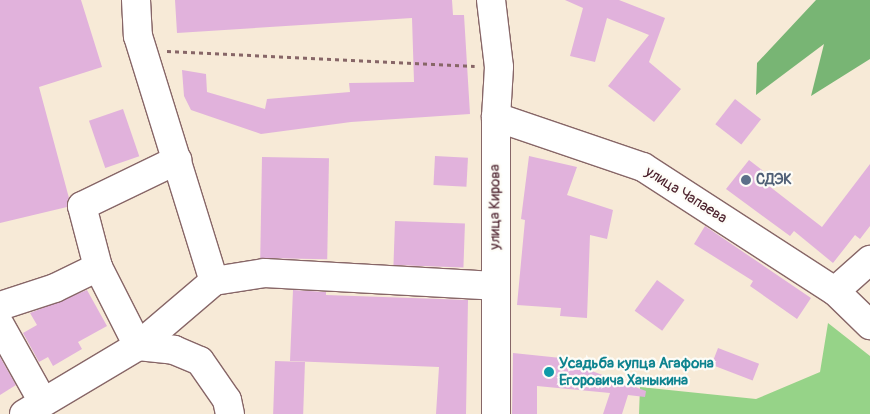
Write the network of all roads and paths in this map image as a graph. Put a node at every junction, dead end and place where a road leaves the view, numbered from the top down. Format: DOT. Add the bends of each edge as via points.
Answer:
graph roads {
  1 [pos="136,0"];
  2 [pos="491,0"];
  3 [pos="138,36"];
  4 [pos="499,67"];
  5 [pos="496,117"];
  6 [pos="177,160"];
  7 [pos="870,260"];
  8 [pos="98,267"];
  9 [pos="214,281"];
  10 [pos="495,286"];
  11 [pos="835,292"];
  12 [pos="0,306"];
  13 [pos="0,325"];
  14 [pos="870,325"];
  15 [pos="138,346"];
  16 [pos="33,408"];
  17 [pos="230,414"];
  18 [pos="496,414"];
  1 -- 3 [label="street"];
  2 -- 4 [label="street, улица Кирова"];
  3 -- 4 [label="path" via="163,51"];
  3 -- 6 [label="street"];
  4 -- 5 [label="street, улица Кирова"];
  5 -- 10 [label="street, улица Кирова"];
  5 -- 11 [label="street, улица Чапаева" via="643,167"];
  6 -- 8 [label="street" via="82,206"];
  6 -- 9 [label="street"];
  7 -- 11 [label="street"];
  8 -- 12 [label="street" via="55,288"];
  8 -- 15 [label="street"];
  9 -- 10 [label="street" via="264,273"];
  9 -- 15 [label="street"];
  10 -- 18 [label="street, улица Кирова"];
  11 -- 14 [label="street, улица Чапаева"];
  13 -- 16 [label="street"];
  15 -- 16 [label="street"];
  15 -- 17 [label="street" via="174,350 200,361 227,400"];
}
